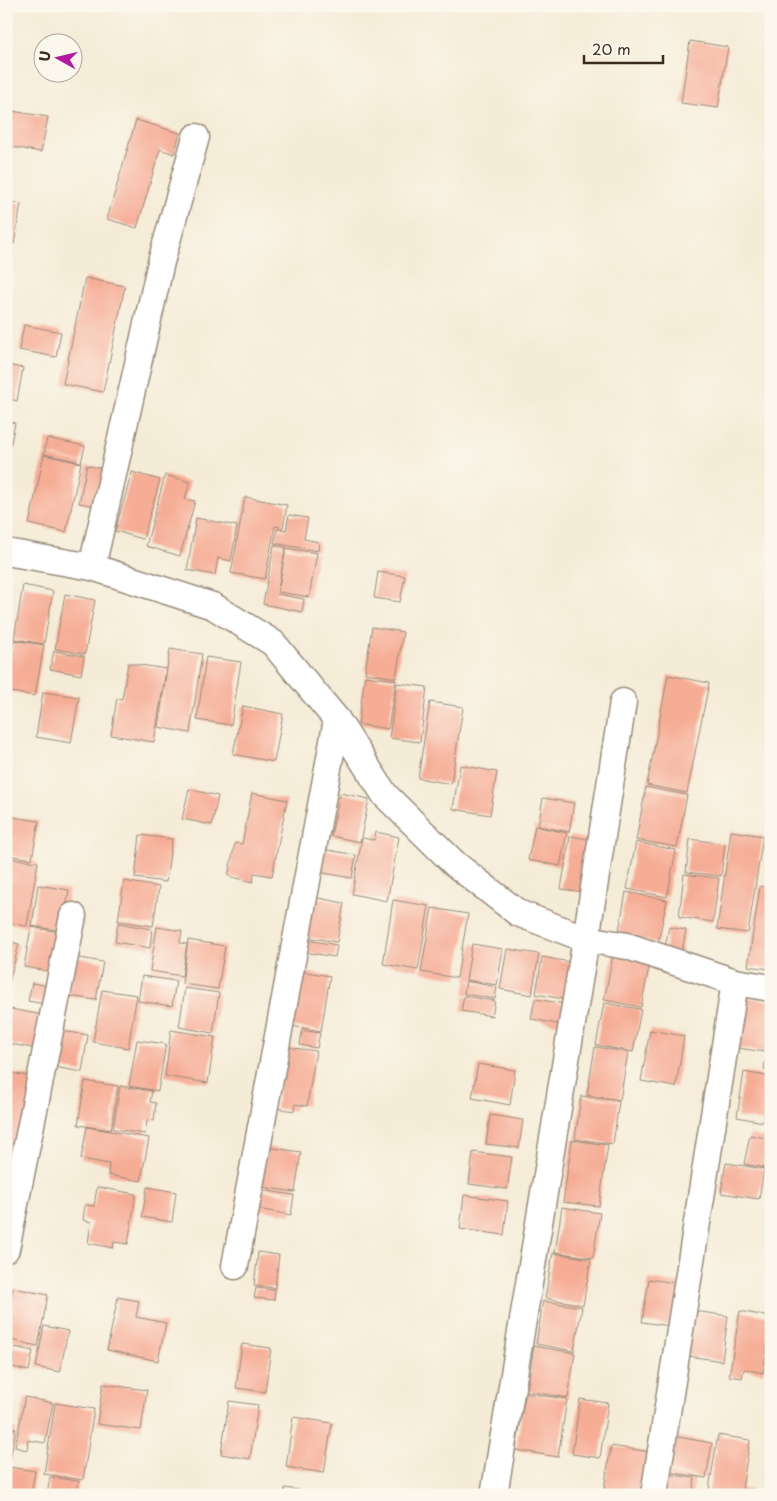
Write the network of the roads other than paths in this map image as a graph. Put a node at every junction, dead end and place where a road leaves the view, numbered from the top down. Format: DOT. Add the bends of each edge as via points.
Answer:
graph roads {
  1 [pos="196,137"];
  2 [pos="6,552"];
  3 [pos="92,567"];
  4 [pos="623,702"];
  5 [pos="337,720"];
  6 [pos="73,916"];
  7 [pos="586,939"];
  8 [pos="735,982"];
  9 [pos="771,988"];
  10 [pos="6,1249"];
  11 [pos="235,1266"];
  12 [pos="494,1495"];
  13 [pos="654,1495"];
  1 -- 3 [label="street" via="161,262"];
  2 -- 3 [label="street"];
  3 -- 5 [label="street" via="213,606 274,643"];
  4 -- 7 [label="street"];
  5 -- 7 [label="street" via="385,795 455,864 518,914"];
  5 -- 11 [label="street"];
  6 -- 10 [label="street"];
  7 -- 8 [label="street" via="627,946"];
  7 -- 12 [label="street"];
  8 -- 9 [label="street"];
  8 -- 13 [label="street"];
}
